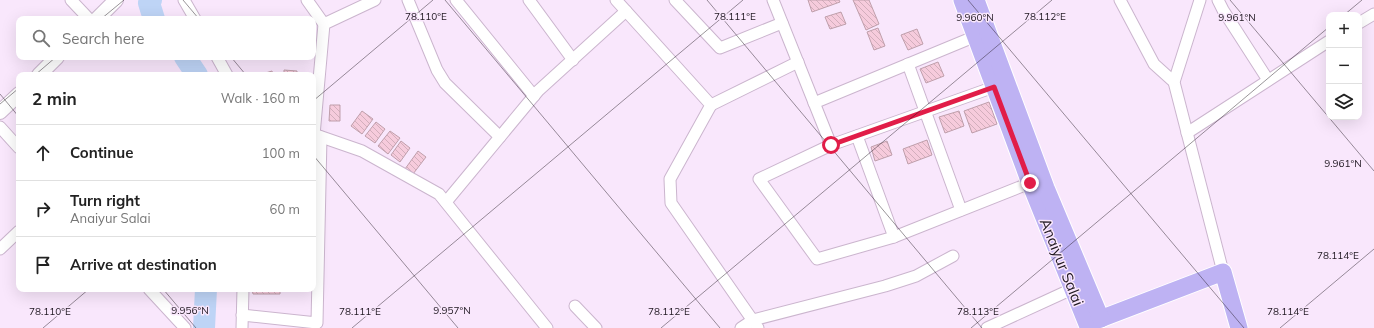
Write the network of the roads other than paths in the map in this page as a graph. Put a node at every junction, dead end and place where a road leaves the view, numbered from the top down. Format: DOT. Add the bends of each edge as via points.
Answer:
graph roads {
  1 [pos="71,0"];
  2 [pos="116,0"];
  3 [pos="184,0"];
  4 [pos="307,0"];
  5 [pos="375,0"];
  6 [pos="408,0"];
  7 [pos="456,0"];
  8 [pos="529,0"];
  9 [pos="616,0"];
  10 [pos="675,0"];
  11 [pos="773,0"];
  12 [pos="962,0"];
  13 [pos="976,0"];
  14 [pos="1120,0"];
  15 [pos="1200,0"];
  16 [pos="1218,0"];
  17 [pos="626,11"];
  18 [pos="1374,14"];
  19 [pos="86,16"];
  20 [pos="99,16"];
  21 [pos="193,16"];
  22 [pos="1362,21"];
  23 [pos="782,23"];
  24 [pos="324,24"];
  25 [pos="976,36"];
  26 [pos="1326,43"];
  27 [pos="54,60"];
  28 [pos="219,60"];
  29 [pos="573,60"];
  30 [pos="798,62"];
  31 [pos="908,64"];
  32 [pos="42,72"];
  33 [pos="225,72"];
  34 [pos="1268,80"];
  35 [pos="1174,82"];
  36 [pos="994,87"];
  37 [pos="534,96"];
  38 [pos="16,97"];
  39 [pos="814,103"];
  40 [pos="712,104"];
  41 [pos="926,111"];
  42 [pos="0,112"];
  43 [pos="0,128"];
  44 [pos="1187,133"];
  45 [pos="316,135"];
  46 [pos="857,136"];
  47 [pos="500,137"];
  48 [pos="16,145"];
  49 [pos="831,145"];
  50 [pos="1030,183"];
  51 [pos="446,202"];
  52 [pos="961,210"];
  53 [pos="16,234"];
  54 [pos="894,238"];
  55 [pos="0,249"];
  56 [pos="952,256"];
  57 [pos="1223,272"];
  58 [pos="1072,289"];
  59 [pos="152,292"];
  60 [pos="243,292"];
  61 [pos="575,306"];
  62 [pos="242,315"];
  63 [pos="756,324"];
  64 [pos="1090,324"];
  65 [pos="185,328"];
  66 [pos="242,328"];
  67 [pos="547,328"];
  68 [pos="596,328"];
  69 [pos="741,328"];
  70 [pos="987,328"];
  71 [pos="1239,328"];
  1 -- 19 [label="street"];
  2 -- 20 [label="street"];
  3 -- 21 [label="street"];
  4 -- 24 [label="street"];
  5 -- 24 [label="street"];
  6 -- 47 [label="street" via="437,70 445,83"];
  7 -- 37 [label="street"];
  8 -- 29 [label="street"];
  9 -- 17 [label="street"];
  10 -- 23 [label="street" via="720,48"];
  11 -- 23 [label="street"];
  12 -- 25 [label="main road, Anaiyur Salai"];
  13 -- 64 [label="main road, Anaiyur Salai" via="1046,188"];
  14 -- 35 [label="street" via="1154,64"];
  15 -- 35 [label="street"];
  16 -- 34 [label="street"];
  17 -- 29 [label="street"];
  17 -- 40 [label="street"];
  18 -- 22 [label="street"];
  23 -- 30 [label="street"];
  24 -- 45 [label="street"];
  25 -- 31 [label="street"];
  25 -- 36 [label="main road, Anaiyur Salai"];
  26 -- 34 [label="street"];
  27 -- 32 [label="street"];
  28 -- 33 [label="street"];
  29 -- 37 [label="street"];
  30 -- 39 [label="street"];
  30 -- 40 [label="street"];
  31 -- 39 [label="street"];
  31 -- 41 [label="street"];
  34 -- 44 [label="street"];
  35 -- 44 [label="street"];
  36 -- 41 [label="street"];
  36 -- 50 [label="main road, Anaiyur Salai"];
  37 -- 47 [label="street"];
  38 -- 42 [label="street"];
  39 -- 49 [label="street"];
  40 -- 63 [label="street" via="670,179 671,203"];
  41 -- 46 [label="street"];
  41 -- 52 [label="street"];
  43 -- 48 [label="street"];
  44 -- 57 [label="street"];
  45 -- 51 [label="street" via="362,151 439,194"];
  45 -- 62 [label="street" via="317,323"];
  46 -- 49 [label="street"];
  46 -- 54 [label="street"];
  47 -- 51 [label="street"];
  49 -- 54 [label="street" via="759,179 817,259"];
  50 -- 52 [label="street"];
  50 -- 58 [label="main road, Anaiyur Salai"];
  51 -- 67 [label="street"];
  52 -- 54 [label="street"];
  53 -- 55 [label="street"];
  56 -- 63 [label="street" via="916,276"];
  57 -- 64 [label="main road"];
  57 -- 71 [label="main road"];
  58 -- 64 [label="main road, Anaiyur Salai"];
  58 -- 70 [label="street"];
  59 -- 65 [label="street"];
  60 -- 62 [label="street"];
  61 -- 68 [label="street"];
  62 -- 66 [label="street"];
  63 -- 69 [label="street"];
}
